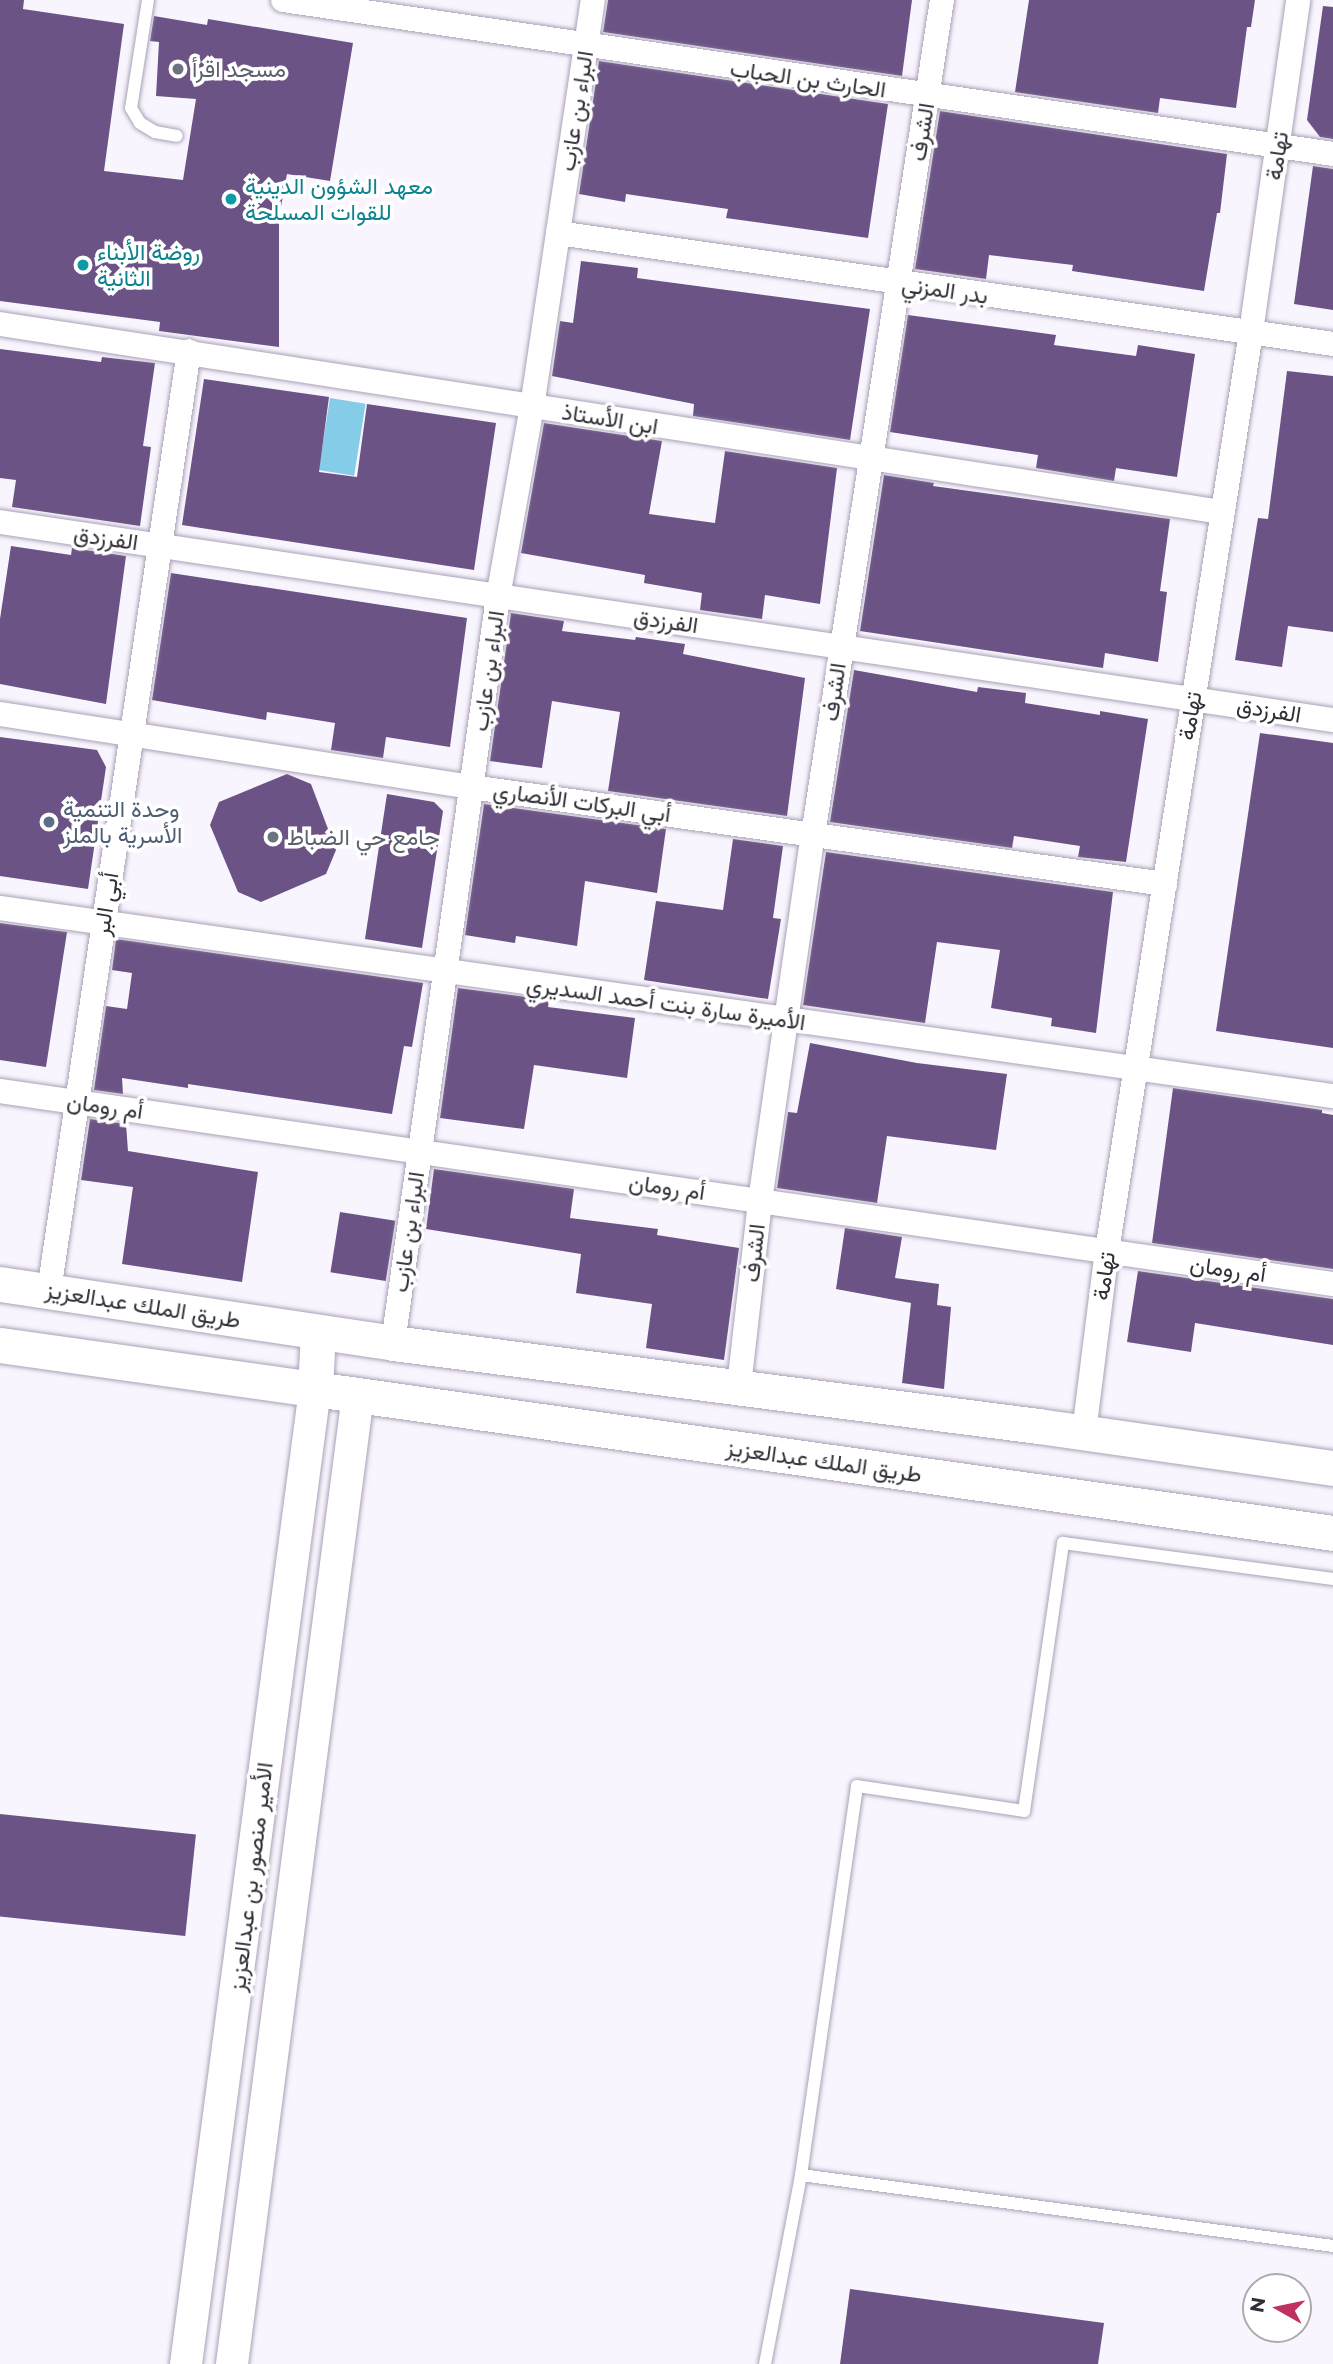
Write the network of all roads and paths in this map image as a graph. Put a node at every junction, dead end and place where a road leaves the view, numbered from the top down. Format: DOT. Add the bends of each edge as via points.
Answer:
graph roads {
  1 [pos="148,0"];
  2 [pos="593,0"];
  3 [pos="942,0"];
  4 [pos="1298,0"];
  5 [pos="292,1"];
  6 [pos="586,47"];
  7 [pos="927,96"];
  8 [pos="177,136"];
  9 [pos="1279,146"];
  10 [pos="1333,154"];
  11 [pos="558,233"];
  12 [pos="899,284"];
  13 [pos="0,324"];
  14 [pos="1251,332"];
  15 [pos="1333,344"];
  16 [pos="189,351"];
  17 [pos="532,407"];
  18 [pos="871,459"];
  19 [pos="1221,512"];
  20 [pos="0,522"];
  21 [pos="159,546"];
  22 [pos="498,597"];
  23 [pos="841,647"];
  24 [pos="1193,698"];
  25 [pos="0,714"];
  26 [pos="1333,720"];
  27 [pos="132,733"];
  28 [pos="471,787"];
  29 [pos="813,835"];
  30 [pos="1165,884"];
  31 [pos="0,908"];
  32 [pos="103,923"];
  33 [pos="444,972"];
  34 [pos="787,1020"];
  35 [pos="1136,1070"];
  36 [pos="0,1091"];
  37 [pos="1333,1096"];
  38 [pos="75,1102"];
  39 [pos="419,1152"];
  40 [pos="760,1201"];
  41 [pos="1107,1251"];
  42 [pos="0,1283"];
  43 [pos="1333,1284"];
  44 [pos="49,1291"];
  45 [pos="302,1329"];
  46 [pos="393,1343"];
  47 [pos="0,1345"];
  48 [pos="739,1386"];
  49 [pos="298,1387"];
  50 [pos="358,1395"];
  51 [pos="1084,1432"];
  52 [pos="1333,1468"];
  53 [pos="1333,1533"];
  54 [pos="1333,1579"];
  55 [pos="260,1802"];
  56 [pos="305,1808"];
  57 [pos="226,2061"];
  58 [pos="271,2069"];
  59 [pos="801,2175"];
  60 [pos="1333,2246"];
  61 [pos="186,2364"];
  62 [pos="232,2364"];
  63 [pos="765,2364"];
  1 -- 8 [label="lane" via="131,108 139,123"];
  2 -- 6 [label="street, البراء بن عازب"];
  3 -- 7 [label="street, الشرف"];
  4 -- 9 [label="street, تهامة"];
  5 -- 6 [label="street, الحارث بن الحباب"];
  6 -- 7 [label="street, الحارث بن الحباب"];
  6 -- 11 [label="street, البراء بن عازب"];
  7 -- 9 [label="street, الحارث بن الحباب"];
  7 -- 12 [label="street, الشرف"];
  9 -- 10 [label="street, الحارث بن الحباب"];
  9 -- 14 [label="street, تهامة"];
  11 -- 12 [label="street, بدر المزني"];
  11 -- 17 [label="street, البراء بن عازب"];
  12 -- 14 [label="street, بدر المزني"];
  12 -- 18 [label="street, الشرف"];
  13 -- 16 [label="street, ابن الأستاذ"];
  14 -- 15 [label="street, بدر المزني"];
  14 -- 19 [label="street, تهامة"];
  16 -- 17 [label="street, ابن الأستاذ"];
  16 -- 21 [label="street, أبي البر"];
  17 -- 18 [label="street, ابن الأستاذ"];
  17 -- 22 [label="street, البراء بن عازب"];
  18 -- 19 [label="street, ابن الأستاذ"];
  18 -- 23 [label="street, الشرف"];
  19 -- 24 [label="street, تهامة"];
  20 -- 21 [label="street, الفرزدق"];
  21 -- 22 [label="street, الفرزدق"];
  21 -- 27 [label="street, أبي البر"];
  22 -- 23 [label="street, الفرزدق"];
  22 -- 28 [label="street, البراء بن عازب"];
  23 -- 24 [label="street, الفرزدق"];
  23 -- 29 [label="street, الشرف"];
  24 -- 26 [label="street, الفرزدق"];
  24 -- 30 [label="street, تهامة"];
  25 -- 27 [label="street, أبي البركات الأنصاري"];
  27 -- 28 [label="street, أبي البركات الأنصاري"];
  27 -- 32 [label="street, أبي البر"];
  28 -- 29 [label="street, أبي البركات الأنصاري"];
  28 -- 33 [label="street, البراء بن عازب"];
  29 -- 30 [label="street, أبي البركات الأنصاري"];
  29 -- 34 [label="street, الشرف"];
  30 -- 35 [label="street, تهامة"];
  31 -- 32 [label="street, الأميرة سارة بنت أحمد السديري"];
  32 -- 33 [label="street, الأميرة سارة بنت أحمد السديري"];
  32 -- 38 [label="street, أبي البر"];
  33 -- 34 [label="street, الأميرة سارة بنت أحمد السديري"];
  33 -- 39 [label="street, البراء بن عازب"];
  34 -- 35 [label="street, الأميرة سارة بنت أحمد السديري"];
  34 -- 40 [label="street, الشرف"];
  35 -- 37 [label="street, الأميرة سارة بنت أحمد السديري"];
  35 -- 41 [label="street, تهامة"];
  36 -- 38 [label="street, أم رومان"];
  38 -- 39 [label="street, أم رومان"];
  38 -- 44 [label="street, أبي البر"];
  39 -- 40 [label="street, أم رومان"];
  39 -- 46 [label="street, البراء بن عازب"];
  40 -- 41 [label="street, أم رومان"];
  40 -- 48 [label="street, الشرف"];
  41 -- 43 [label="street, أم رومان"];
  41 -- 51 [label="street, تهامة"];
  42 -- 44 [label="main road, طريق الملك عبدالعزيز"];
  44 -- 45 [label="main road, طريق الملك عبدالعزيز"];
  45 -- 46 [label="main road, طريق الملك عبدالعزيز"];
  45 -- 49 [label="main road"];
  46 -- 48 [label="main road, طريق الملك عبدالعزيز"];
  47 -- 49 [label="main road, طريق الملك عبدالعزيز"];
  48 -- 51 [label="main road, طريق الملك عبدالعزيز"];
  49 -- 50 [label="main road, طريق الملك عبدالعزيز"];
  49 -- 55 [label="street, الأمير منصور بن عبدالعزيز"];
  50 -- 53 [label="main road, طريق الملك عبدالعزيز"];
  50 -- 56 [label="street, الأمير منصور بن عبدالعزيز"];
  51 -- 52 [label="main road, طريق الملك عبدالعزيز"];
  54 -- 59 [label="lane" via="1063,1543 1024,1811 857,1786"];
  55 -- 56 [label="street"];
  55 -- 57 [label="street, الأمير منصور بن عبدالعزيز"];
  56 -- 58 [label="street, الأمير منصور بن عبدالعزيز"];
  57 -- 58 [label="street"];
  57 -- 61 [label="street, الأمير منصور بن عبدالعزيز"];
  58 -- 62 [label="street, الأمير منصور بن عبدالعزيز"];
  59 -- 60 [label="lane"];
  59 -- 63 [label="lane"];
}
